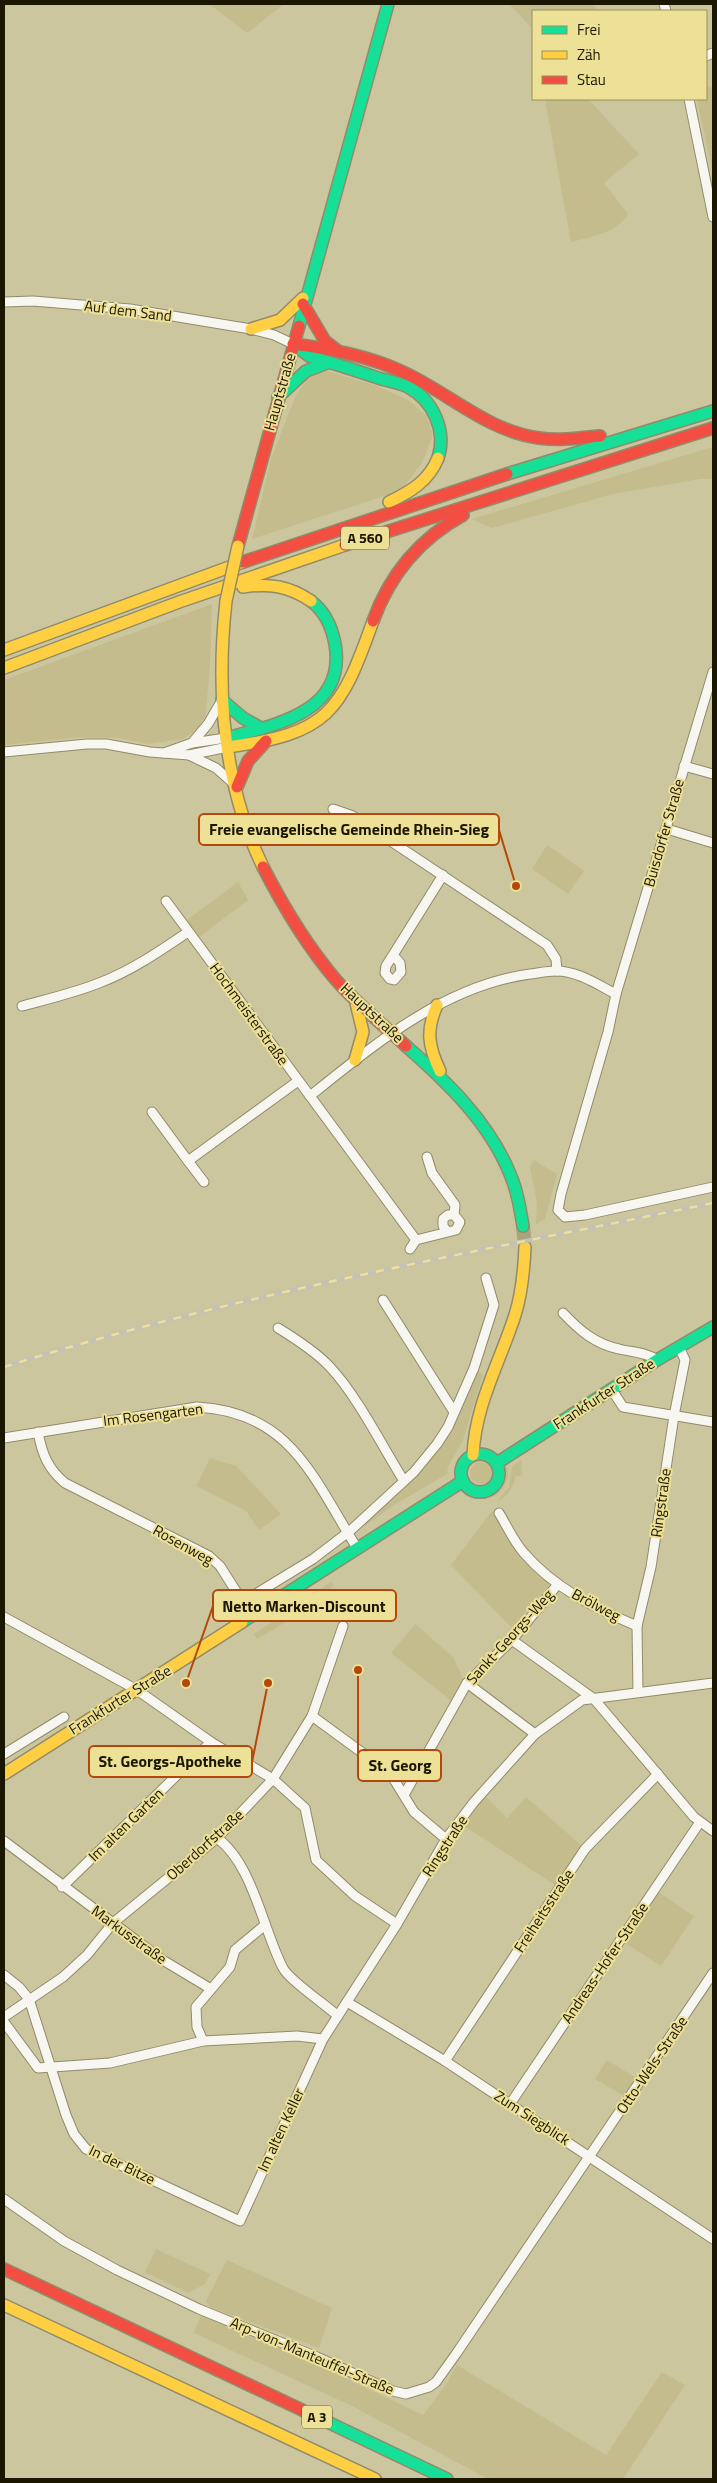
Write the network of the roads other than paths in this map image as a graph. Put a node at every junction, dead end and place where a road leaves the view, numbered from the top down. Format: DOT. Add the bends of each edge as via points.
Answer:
graph roads {
  1 [pos="388,4"];
  2 [pos="688,100"];
  3 [pos="713,217"];
  4 [pos="304,300"];
  5 [pos="4,302"];
  6 [pos="251,330"];
  7 [pos="293,344"];
  8 [pos="338,351"];
  9 [pos="327,362"];
  10 [pos="278,397"];
  11 [pos="713,411"];
  12 [pos="713,428"];
  13 [pos="636,434"];
  14 [pos="540,480"];
  15 [pos="331,531"];
  16 [pos="191,598"];
  17 [pos="4,650"];
  18 [pos="4,668"];
  19 [pos="713,672"];
  20 [pos="222,700"];
  21 [pos="261,728"];
  22 [pos="266,741"];
  23 [pos="227,742"];
  24 [pos="192,743"];
  25 [pos="4,752"];
  26 [pos="164,753"];
  27 [pos="189,755"];
  28 [pos="684,766"];
  29 [pos="713,774"];
  30 [pos="237,787"];
  31 [pos="333,809"];
  32 [pos="667,829"];
  33 [pos="713,843"];
  34 [pos="443,875"];
  35 [pos="166,901"];
  36 [pos="188,932"];
  37 [pos="393,955"];
  38 [pos="557,971"];
  39 [pos="616,994"];
  40 [pos="355,1000"];
  41 [pos="22,1006"];
  42 [pos="437,1006"];
  43 [pos="393,1033"];
  44 [pos="355,1060"];
  45 [pos="444,1078"];
  46 [pos="298,1080"];
  47 [pos="310,1096"];
  48 [pos="152,1112"];
  49 [pos="427,1157"];
  50 [pos="188,1161"];
  51 [pos="204,1182"];
  52 [pos="713,1187"];
  53 [pos="523,1226"];
  54 [pos="416,1240"];
  55 [pos="525,1247"];
  56 [pos="410,1249"];
  57 [pos="486,1278"];
  58 [pos="383,1300"];
  59 [pos="563,1313"];
  60 [pos="713,1327"];
  61 [pos="278,1328"];
  62 [pos="679,1347"];
  63 [pos="657,1360"];
  64 [pos="612,1390"];
  65 [pos="454,1412"];
  66 [pos="674,1416"];
  67 [pos="713,1422"];
  68 [pos="38,1432"];
  69 [pos="4,1438"];
  70 [pos="473,1455"];
  71 [pos="497,1463"];
  72 [pos="404,1481"];
  73 [pos="464,1481"];
  74 [pos="499,1514"];
  75 [pos="348,1533"];
  76 [pos="357,1548"];
  77 [pos="558,1584"];
  78 [pos="4,1617"];
  79 [pos="343,1626"];
  80 [pos="637,1626"];
  81 [pos="512,1640"];
  82 [pos="467,1683"];
  83 [pos="713,1683"];
  84 [pos="137,1690"];
  85 [pos="638,1692"];
  86 [pos="594,1699"];
  87 [pos="312,1716"];
  88 [pos="64,1717"];
  89 [pos="535,1734"];
  90 [pos="211,1742"];
  91 [pos="4,1754"];
  92 [pos="4,1774"];
  93 [pos="658,1774"];
  94 [pos="273,1779"];
  95 [pos="404,1795"];
  96 [pos="700,1822"];
  97 [pos="713,1831"];
  98 [pos="217,1838"];
  99 [pos="446,1839"];
  100 [pos="4,1841"];
  101 [pos="62,1887"];
  102 [pos="113,1923"];
  103 [pos="397,1924"];
  104 [pos="265,1925"];
  105 [pos="713,1973"];
  106 [pos="4,1975"];
  107 [pos="211,1990"];
  108 [pos="29,1999"];
  109 [pos="347,2002"];
  110 [pos="338,2016"];
  111 [pos="4,2017"];
  112 [pos="4,2022"];
  113 [pos="324,2039"];
  114 [pos="203,2041"];
  115 [pos="445,2061"];
  116 [pos="52,2066"];
  117 [pos="510,2104"];
  118 [pos="590,2157"];
  119 [pos="4,2199"];
  120 [pos="240,2221"];
  121 [pos="713,2239"];
  122 [pos="4,2268"];
  123 [pos="4,2304"];
  124 [pos="375,2479"];
  125 [pos="447,2479"];
  1 -- 4 [label="main road, Hauptstraße"];
  2 -- 3 [label="street"];
  4 -- 6 [label="main road" via="272,325"];
  4 -- 7 [label="main road, Hauptstraße"];
  4 -- 8 [label="main road" via="325,341"];
  5 -- 6 [label="street, Auf dem Sand" via="32,301 130,309"];
  6 -- 7 [label="street, Auf dem Sand" via="274,335"];
  7 -- 8 [label="main road"];
  7 -- 9 [label="main road" via="309,356"];
  7 -- 10 [label="main road, Hauptstraße"];
  8 -- 13 [label="main road" via="415,378 470,414 530,437 558,439"];
  9 -- 10 [label="main road" via="315,365"];
  9 -- 15 [label="main road" via="408,387 431,407 442,430 438,459 421,485 402,498 350,516"];
  10 -- 20 [label="main road, Hauptstraße, bridge" via="226,601"];
  11 -- 13 [label="main road, A 560"];
  12 -- 14 [label="main road, A 560"];
  13 -- 15 [label="main road, A 560" via="574,451"];
  14 -- 16 [label="main road, A 560"];
  14 -- 22 [label="main road" via="529,490 481,506 442,525 408,556 381,601 356,669 339,701 310,726"];
  15 -- 17 [label="main road, A 560"];
  16 -- 18 [label="main road, A 560"];
  16 -- 21 [label="main road" via="207,598 248,586 282,585 305,596 325,615 337,647 336,664 327,691 303,713"];
  19 -- 28 [label="street, Buisdorfer Straße"];
  20 -- 21 [label="main road"];
  20 -- 23 [label="main road, Hauptstraße"];
  20 -- 24 [label="street"];
  21 -- 23 [label="main road"];
  22 -- 23 [label="main road"];
  22 -- 30 [label="main road" via="246,762"];
  23 -- 24 [label="street"];
  23 -- 27 [label="street"];
  23 -- 30 [label="main road, Hauptstraße"];
  24 -- 26 [label="street"];
  25 -- 26 [label="street" via="106,744"];
  26 -- 27 [label="street"];
  27 -- 30 [label="street" via="216,768"];
  28 -- 29 [label="street"];
  28 -- 32 [label="street, Buisdorfer Straße"];
  30 -- 40 [label="main road, Hauptstraße" via="259,857 304,938"];
  31 -- 34 [label="street" via="353,816"];
  32 -- 33 [label="street"];
  32 -- 39 [label="street, Buisdorfer Straße"];
  34 -- 37 [label="street"];
  34 -- 38 [label="street" via="547,945 556,959"];
  35 -- 36 [label="street, Hochmeisterstraße"];
  36 -- 41 [label="street" via="100,983"];
  36 -- 46 [label="street, Hochmeisterstraße"];
  38 -- 39 [label="street" via="579,976"];
  38 -- 42 [label="street" via="496,980"];
  39 -- 52 [label="street, Buisdorfer Straße" via="558,1210 565,1217 585,1215"];
  40 -- 43 [label="main road, Hauptstraße"];
  40 -- 44 [label="main road" via="365,1036"];
  42 -- 43 [label="street"];
  42 -- 45 [label="main road" via="428,1024 427,1038 428,1048"];
  43 -- 44 [label="street"];
  43 -- 45 [label="main road, Hauptstraße"];
  44 -- 47 [label="street"];
  45 -- 53 [label="main road, Hauptstraße" via="479,1120 508,1168"];
  46 -- 47 [label="street, Hochmeisterstraße"];
  46 -- 50 [label="street"];
  47 -- 54 [label="street, Hochmeisterstraße"];
  48 -- 50 [label="street"];
  49 -- 54 [label="street" via="432,1173 455,1204 454,1215 448,1214 443,1219 442,1226 447,1231"];
  50 -- 51 [label="street"];
  54 -- 56 [label="street"];
  55 -- 70 [label="main road" via="523,1284 516,1315 478,1417"];
  57 -- 65 [label="street, Rosenweg" via="494,1305 474,1368"];
  58 -- 65 [label="street"];
  59 -- 63 [label="street" via="593,1340"];
  60 -- 62 [label="main road, Frankfurter Straße"];
  61 -- 72 [label="street" via="330,1367"];
  62 -- 63 [label="main road, Frankfurter Straße"];
  62 -- 66 [label="street, Ringstraße" via="685,1360"];
  63 -- 64 [label="main road, Frankfurter Straße"];
  64 -- 66 [label="street" via="623,1407"];
  64 -- 71 [label="main road, Frankfurter Straße"];
  65 -- 72 [label="street, Rosenweg" via="436,1444"];
  66 -- 67 [label="street"];
  66 -- 80 [label="street, Ringstraße" via="651,1566"];
  68 -- 69 [label="street, Im Rosengarten"];
  68 -- 75 [label="street, Im Rosengarten" via="197,1407 219,1408 246,1415 264,1424 293,1449"];
  68 -- 75 [label="street, Rosenweg" via="52,1473 65,1483 210,1556 243,1598 249,1598 313,1559"];
  70 -- 71 [label="main road" via="484,1454"];
  70 -- 73 [label="main road" via="462,1469"];
  71 -- 73 [label="main road" via="497,1482 488,1490 476,1491"];
  72 -- 75 [label="street, Rosenweg"];
  73 -- 76 [label="main road, Frankfurter Straße"];
  74 -- 77 [label="street, Brölweg" via="523,1552"];
  75 -- 76 [label="street, Im Rosengarten"];
  76 -- 84 [label="main road, Frankfurter Straße"];
  77 -- 80 [label="street, Brölweg" via="594,1608"];
  77 -- 81 [label="street, Sankt-Georgs-Weg"];
  78 -- 84 [label="street"];
  79 -- 87 [label="street, Oberdorfstraße"];
  80 -- 85 [label="street, Ringstraße"];
  81 -- 82 [label="street, Sankt-Georgs-Weg"];
  81 -- 86 [label="street"];
  82 -- 89 [label="street"];
  82 -- 95 [label="street, Sankt-Georgs-Weg"];
  83 -- 85 [label="street"];
  84 -- 90 [label="street"];
  84 -- 92 [label="main road, Frankfurter Straße"];
  85 -- 86 [label="street, Ringstraße"];
  86 -- 89 [label="street, Ringstraße" via="582,1700"];
  86 -- 93 [label="street"];
  87 -- 94 [label="street, Oberdorfstraße"];
  87 -- 95 [label="street" via="390,1773"];
  88 -- 91 [label="street, Frankfurter Straße"];
  89 -- 99 [label="street, Ringstraße" via="474,1802"];
  90 -- 94 [label="street"];
  90 -- 101 [label="street, Im alten Garten"];
  93 -- 96 [label="street"];
  93 -- 115 [label="street, Freiheitsstraße" via="585,1849"];
  94 -- 98 [label="street, Oberdorfstraße"];
  94 -- 103 [label="street" via="305,1808 316,1860 355,1896"];
  95 -- 99 [label="street" via="414,1812"];
  96 -- 97 [label="street"];
  96 -- 117 [label="street, Andreas-Hofer-Straße"];
  98 -- 102 [label="street, Oberdorfstraße"];
  98 -- 104 [label="street" via="246,1874"];
  99 -- 103 [label="street, Ringstraße"];
  100 -- 101 [label="street, Markusstraße"];
  101 -- 102 [label="street, Markusstraße"];
  102 -- 107 [label="street, Markusstraße" via="160,1959"];
  102 -- 108 [label="street, Oberdorfstraße" via="87,1956 64,1977"];
  103 -- 109 [label="street, Ringstraße"];
  104 -- 107 [label="street" via="235,1950 230,1967"];
  104 -- 110 [label="street" via="283,1970"];
  105 -- 118 [label="street, Otto-Wels-Straße"];
  106 -- 108 [label="street"];
  107 -- 114 [label="street" via="196,2007 197,2027"];
  108 -- 111 [label="street, Oberdorfstraße"];
  108 -- 116 [label="street"];
  109 -- 110 [label="street, Ringstraße"];
  109 -- 115 [label="street, Zum Siegblick"];
  110 -- 113 [label="street, Ringstraße"];
  112 -- 116 [label="street" via="38,2068"];
  113 -- 114 [label="street" via="297,2036"];
  113 -- 120 [label="street, Im alten Keller"];
  114 -- 116 [label="street" via="110,2063"];
  115 -- 117 [label="street, Zum Siegblick"];
  116 -- 120 [label="street, In der Bitze" via="68,2121 86,2149"];
  117 -- 118 [label="street, Zum Siegblick"];
  118 -- 119 [label="street, Arp-von-Manteuffel-Straße" via="436,2382 419,2392 406,2394 199,2309 117,2270 64,2241"];
  118 -- 121 [label="street, Zum Siegblick"];
  122 -- 125 [label="main road, A 3"];
  123 -- 124 [label="main road, A 3"];
}
